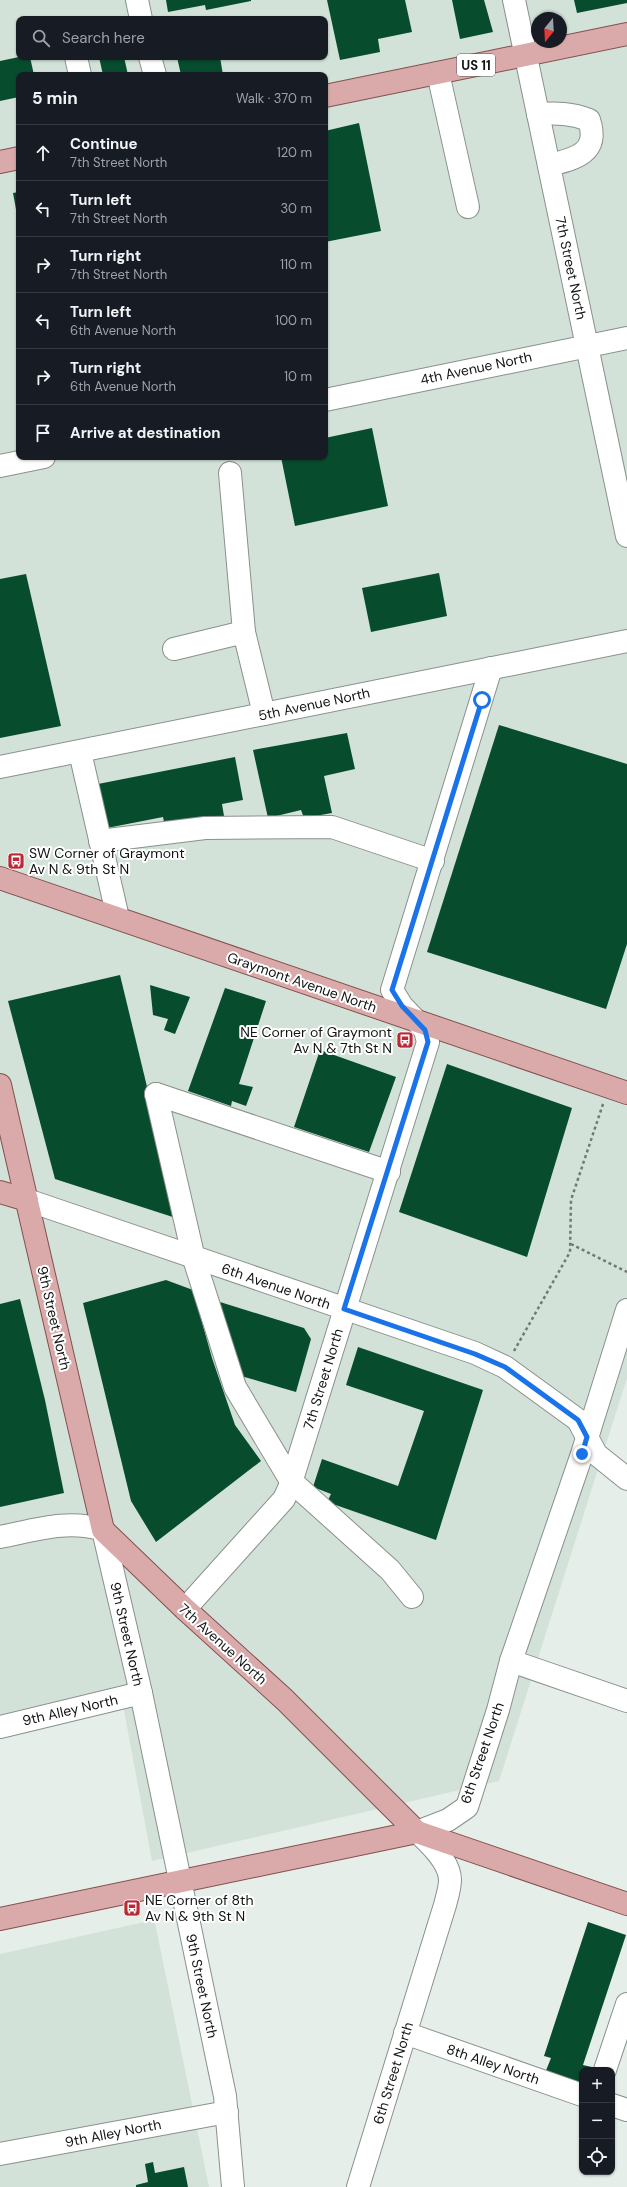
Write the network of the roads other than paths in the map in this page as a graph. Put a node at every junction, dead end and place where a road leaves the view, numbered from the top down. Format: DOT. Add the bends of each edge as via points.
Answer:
graph roads {
  1 [pos="137,0"];
  2 [pos="514,0"];
  3 [pos="140,16"];
  4 [pos="627,34"];
  5 [pos="526,55"];
  6 [pos="77,60"];
  7 [pos="151,60"];
  8 [pos="79,72"];
  9 [pos="153,72"];
  10 [pos="438,73"];
  11 [pos="328,95"];
  12 [pos="538,114"];
  13 [pos="16,159"];
  14 [pos="0,162"];
  15 [pos="549,165"];
  16 [pos="468,207"];
  17 [pos="627,338"];
  18 [pos="587,346"];
  19 [pos="328,399"];
  20 [pos="29,460"];
  21 [pos="0,466"];
  22 [pos="230,473"];
  23 [pos="623,490"];
  24 [pos="627,536"];
  25 [pos="244,632"];
  26 [pos="627,641"];
  27 [pos="174,649"];
  28 [pos="491,668"];
  29 [pos="264,714"];
  30 [pos="80,752"];
  31 [pos="0,767"];
  32 [pos="100,841"];
  33 [pos="433,861"];
  34 [pos="0,878"];
  35 [pos="118,918"];
  36 [pos="418,1022"];
  37 [pos="0,1085"];
  38 [pos="618,1090"];
  39 [pos="389,1172"];
  40 [pos="0,1192"];
  41 [pos="27,1200"];
  42 [pos="194,1259"];
  43 [pos="344,1309"];
  44 [pos="627,1310"];
  45 [pos="587,1437"];
  46 [pos="627,1479"];
  47 [pos="291,1481"];
  48 [pos="102,1530"];
  49 [pos="0,1537"];
  50 [pos="412,1597"];
  51 [pos="185,1609"];
  52 [pos="511,1661"];
  53 [pos="141,1693"];
  54 [pos="627,1701"];
  55 [pos="0,1726"];
  56 [pos="417,1832"];
  57 [pos="179,1882"];
  58 [pos="627,1904"];
  59 [pos="0,1918"];
  60 [pos="627,2004"];
  61 [pos="405,2033"];
  62 [pos="606,2067"];
  63 [pos="579,2094"];
  64 [pos="615,2106"];
  65 [pos="627,2110"];
  66 [pos="227,2112"];
  67 [pos="0,2154"];
  68 [pos="234,2187"];
  69 [pos="358,2187"];
  1 -- 3 [label="street"];
  2 -- 5 [label="street, 7th Street North"];
  4 -- 5 [label="main road, US 11"];
  5 -- 10 [label="main road, US 11"];
  5 -- 12 [label="street, 7th Street North"];
  6 -- 8 [label="street"];
  7 -- 9 [label="street"];
  10 -- 11 [label="main road, US 11"];
  10 -- 16 [label="street"];
  12 -- 15 [label="street, 7th Street North"];
  12 -- 15 [label="street" via="575,115 589,120 594,133 589,146 581,155"];
  13 -- 14 [label="main road"];
  15 -- 18 [label="street, 7th Street North"];
  17 -- 18 [label="street, 4th Avenue North"];
  18 -- 19 [label="street, 4th Avenue North"];
  18 -- 23 [label="street, 7th Street North"];
  20 -- 21 [label="street"];
  22 -- 25 [label="street"];
  23 -- 24 [label="street, 7th Street North"];
  25 -- 27 [label="street"];
  25 -- 29 [label="street"];
  26 -- 28 [label="street, 5th Avenue North"];
  28 -- 29 [label="street, 5th Avenue North"];
  28 -- 33 [label="street, 7th Street North"];
  29 -- 30 [label="street, 5th Avenue North"];
  30 -- 31 [label="street, 5th Avenue North"];
  30 -- 32 [label="street"];
  32 -- 33 [label="street" via="204,828 332,827"];
  32 -- 35 [label="street"];
  33 -- 36 [label="street, 7th Street North" via="392,990 402,1006"];
  34 -- 35 [label="main road, Graymont Avenue North"];
  35 -- 36 [label="main road, Graymont Avenue North"];
  36 -- 38 [label="main road, Graymont Avenue North"];
  36 -- 39 [label="street, 7th Street North" via="425,1030 428,1042"];
  37 -- 41 [label="main road, 9th Street North"];
  39 -- 42 [label="street" via="156,1094"];
  39 -- 43 [label="street, 7th Street North"];
  40 -- 41 [label="main road, 6th Avenue North"];
  41 -- 42 [label="street, 6th Avenue North"];
  41 -- 48 [label="main road, 9th Street North"];
  42 -- 43 [label="street, 6th Avenue North"];
  42 -- 47 [label="street" via="235,1387"];
  43 -- 45 [label="street, 6th Avenue North" via="475,1354 505,1367 578,1420"];
  43 -- 47 [label="street, 7th Street North"];
  44 -- 45 [label="street, 6th Street North"];
  45 -- 46 [label="street, 6th Avenue North" via="596,1454"];
  45 -- 52 [label="street, 6th Street North"];
  47 -- 50 [label="street" via="390,1570"];
  47 -- 51 [label="street, 7th Street North" via="284,1499"];
  48 -- 49 [label="street, 7th Avenue North" via="67,1523"];
  48 -- 51 [label="main road, 7th Avenue North"];
  48 -- 53 [label="street, 9th Street North"];
  51 -- 56 [label="main road, 7th Avenue North" via="285,1700"];
  52 -- 54 [label="street"];
  52 -- 56 [label="street, 6th Street North" via="467,1807 448,1820"];
  53 -- 55 [label="street, 9th Alley North"];
  53 -- 57 [label="street, 9th Street North"];
  56 -- 57 [label="main road"];
  56 -- 58 [label="main road"];
  56 -- 61 [label="street, 6th Street North" via="436,1849 450,1880 445,1905"];
  57 -- 59 [label="main road"];
  57 -- 66 [label="street, 9th Street North"];
  60 -- 62 [label="street"];
  61 -- 63 [label="street, 8th Alley North"];
  61 -- 69 [label="street, 6th Street North"];
  64 -- 65 [label="street"];
  66 -- 67 [label="street, 9th Alley North"];
  66 -- 68 [label="street, 9th Street North"];
}
